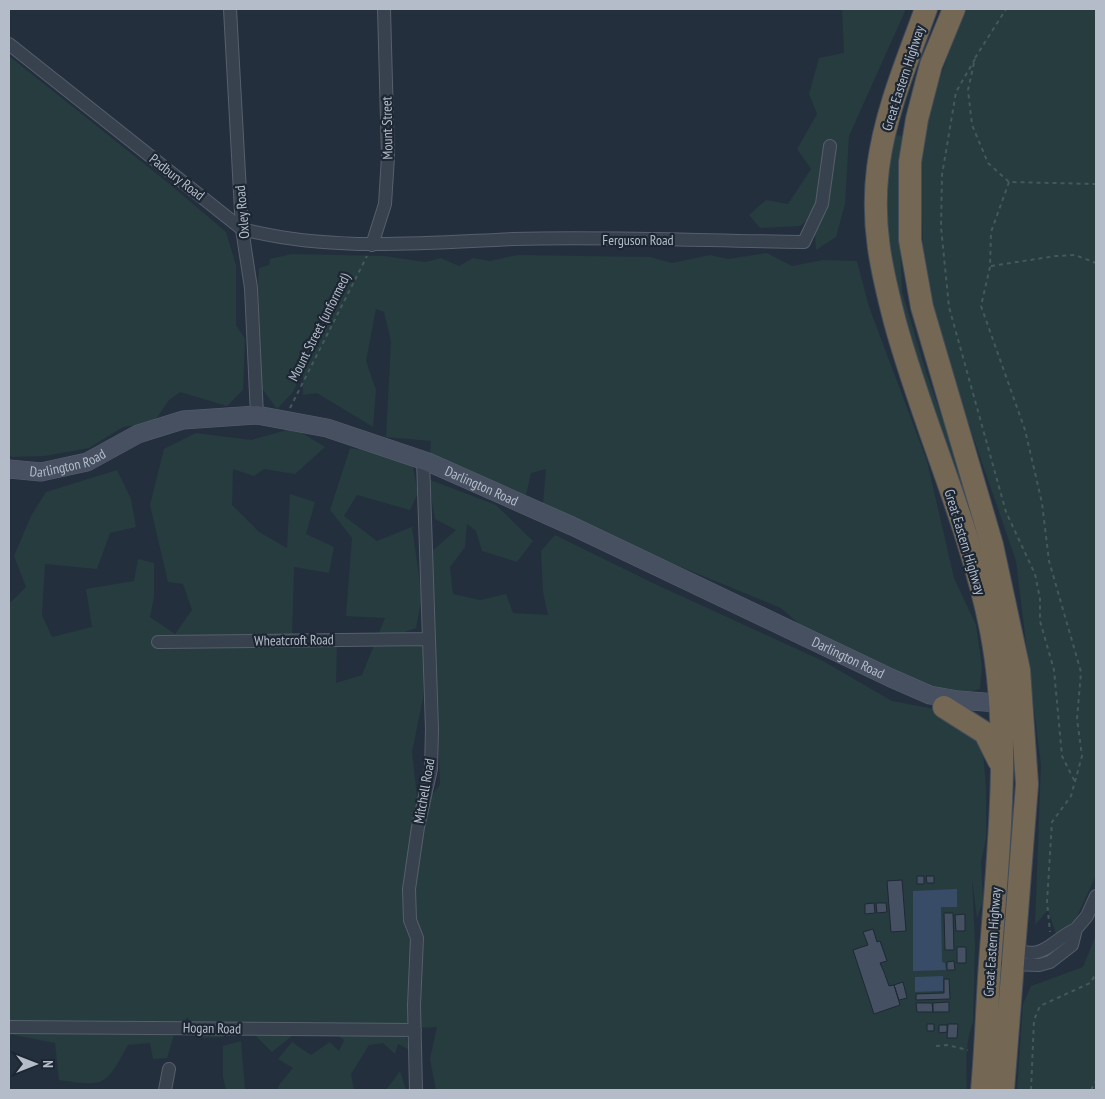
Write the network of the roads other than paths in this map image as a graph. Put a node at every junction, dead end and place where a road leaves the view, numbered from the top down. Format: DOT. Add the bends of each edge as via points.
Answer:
graph roads {
  1 [pos="230,9"];
  2 [pos="384,9"];
  3 [pos="926,9"];
  4 [pos="954,9"];
  5 [pos="9,44"];
  6 [pos="830,146"];
  7 [pos="242,229"];
  8 [pos="372,245"];
  9 [pos="257,415"];
  10 [pos="423,460"];
  11 [pos="9,469"];
  12 [pos="429,639"];
  13 [pos="158,642"];
  14 [pos="937,701"];
  15 [pos="1011,713"];
  16 [pos="1001,764"];
  17 [pos="1096,896"];
  18 [pos="1076,929"];
  19 [pos="991,952"];
  20 [pos="1014,958"];
  21 [pos="9,1027"];
  22 [pos="415,1030"];
  23 [pos="169,1069"];
  24 [pos="165,1090"];
  25 [pos="416,1090"];
  26 [pos="982,1090"];
  27 [pos="1003,1090"];
  1 -- 7 [label="street, Oxley Road"];
  2 -- 8 [label="street, Mount Street" via="388,158 385,204"];
  3 -- 15 [label="highway, Great Eastern Highway" via="886,124 878,169 878,252 907,368 972,557"];
  4 -- 15 [label="highway, Great Eastern Highway" via="931,65 917,118 910,162 910,240 922,307 992,545 1019,670"];
  5 -- 7 [label="street, Padbury Road"];
  6 -- 8 [label="street, Ferguson Road" via="822,204 804,242 514,239"];
  7 -- 8 [label="street, Padbury Road" via="276,238"];
  7 -- 9 [label="street, Oxley Road" via="251,288"];
  9 -- 10 [label="street, Darlington Road" via="328,428"];
  9 -- 11 [label="street, Darlington Road" via="184,420 138,434 87,462 61,469 41,472"];
  10 -- 12 [label="street, Mitchell Road"];
  10 -- 14 [label="street, Darlington Road" via="572,526"];
  12 -- 13 [label="street, Wheatcroft Road"];
  12 -- 22 [label="street, Mitchell Road" via="431,769 409,889 410,920 417,938"];
  14 -- 15 [label="street, Darlington Road" via="968,716"];
  14 -- 16 [label="highway" via="985,733"];
  15 -- 16 [label="highway, Great Eastern Highway"];
  15 -- 20 [label="highway, Great Eastern Highway" via="1027,784"];
  16 -- 19 [label="highway, Great Eastern Highway"];
  17 -- 18 [label="street" via="1087,916"];
  18 -- 20 [label="street" via="1038,952"];
  18 -- 20 [label="street" via="1072,944 1050,962 1039,965"];
  19 -- 20 [label="street"];
  19 -- 20 [label="street"];
  19 -- 26 [label="highway, Great Eastern Highway"];
  20 -- 27 [label="highway, Great Eastern Highway"];
  21 -- 22 [label="street, Hogan Road"];
  22 -- 25 [label="street, Mitchell Road"];
  23 -- 24 [label="street"];
}
